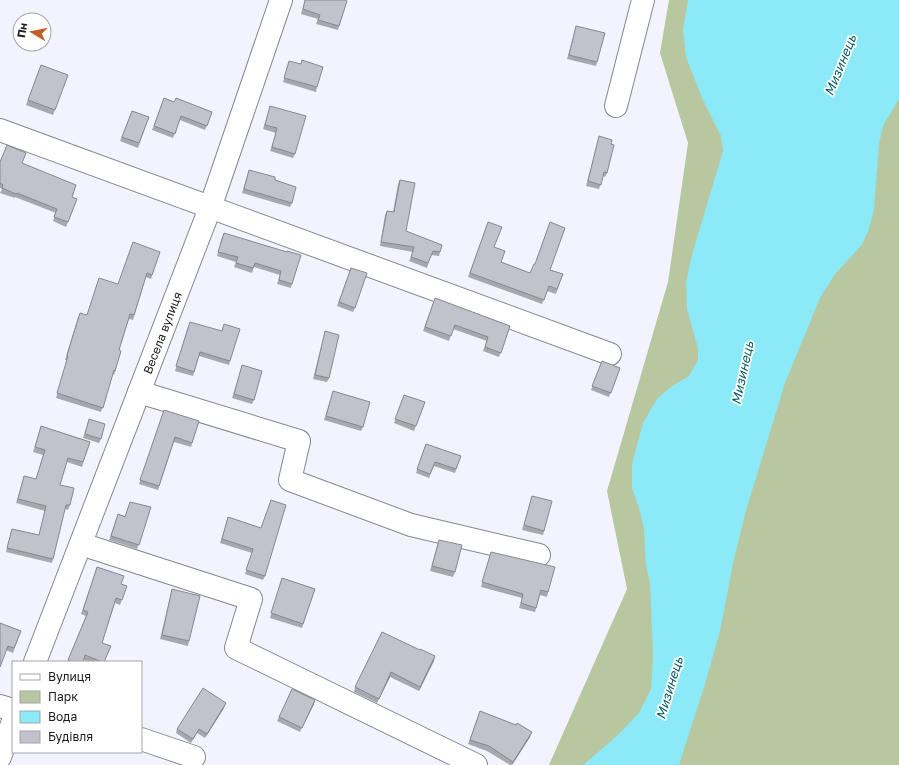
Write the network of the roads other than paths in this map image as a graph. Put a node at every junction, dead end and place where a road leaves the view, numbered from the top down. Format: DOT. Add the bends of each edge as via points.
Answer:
graph roads {
  1 [pos="281,0"];
  2 [pos="644,0"];
  3 [pos="616,106"];
  4 [pos="0,130"];
  5 [pos="210,208"];
  6 [pos="610,354"];
  7 [pos="139,392"];
  8 [pos="81,544"];
  9 [pos="539,555"];
  10 [pos="35,661"];
  11 [pos="0,706"];
  12 [pos="12,710"];
  13 [pos="12,723"];
  14 [pos="142,739"];
  15 [pos="0,757"];
  16 [pos="194,757"];
  17 [pos="476,765"];
  1 -- 5 [label="street, Весела вулиця"];
  2 -- 3 [label="street"];
  4 -- 5 [label="street"];
  5 -- 6 [label="street"];
  5 -- 7 [label="street, Весела вулиця"];
  7 -- 8 [label="street, Весела вулиця"];
  7 -- 9 [label="street" via="299,441 290,480 411,525"];
  8 -- 10 [label="street, Весела вулиця"];
  8 -- 17 [label="street" via="251,599 236,648"];
  11 -- 12 [label="street"];
  13 -- 15 [label="street"];
  14 -- 16 [label="street"];
}
